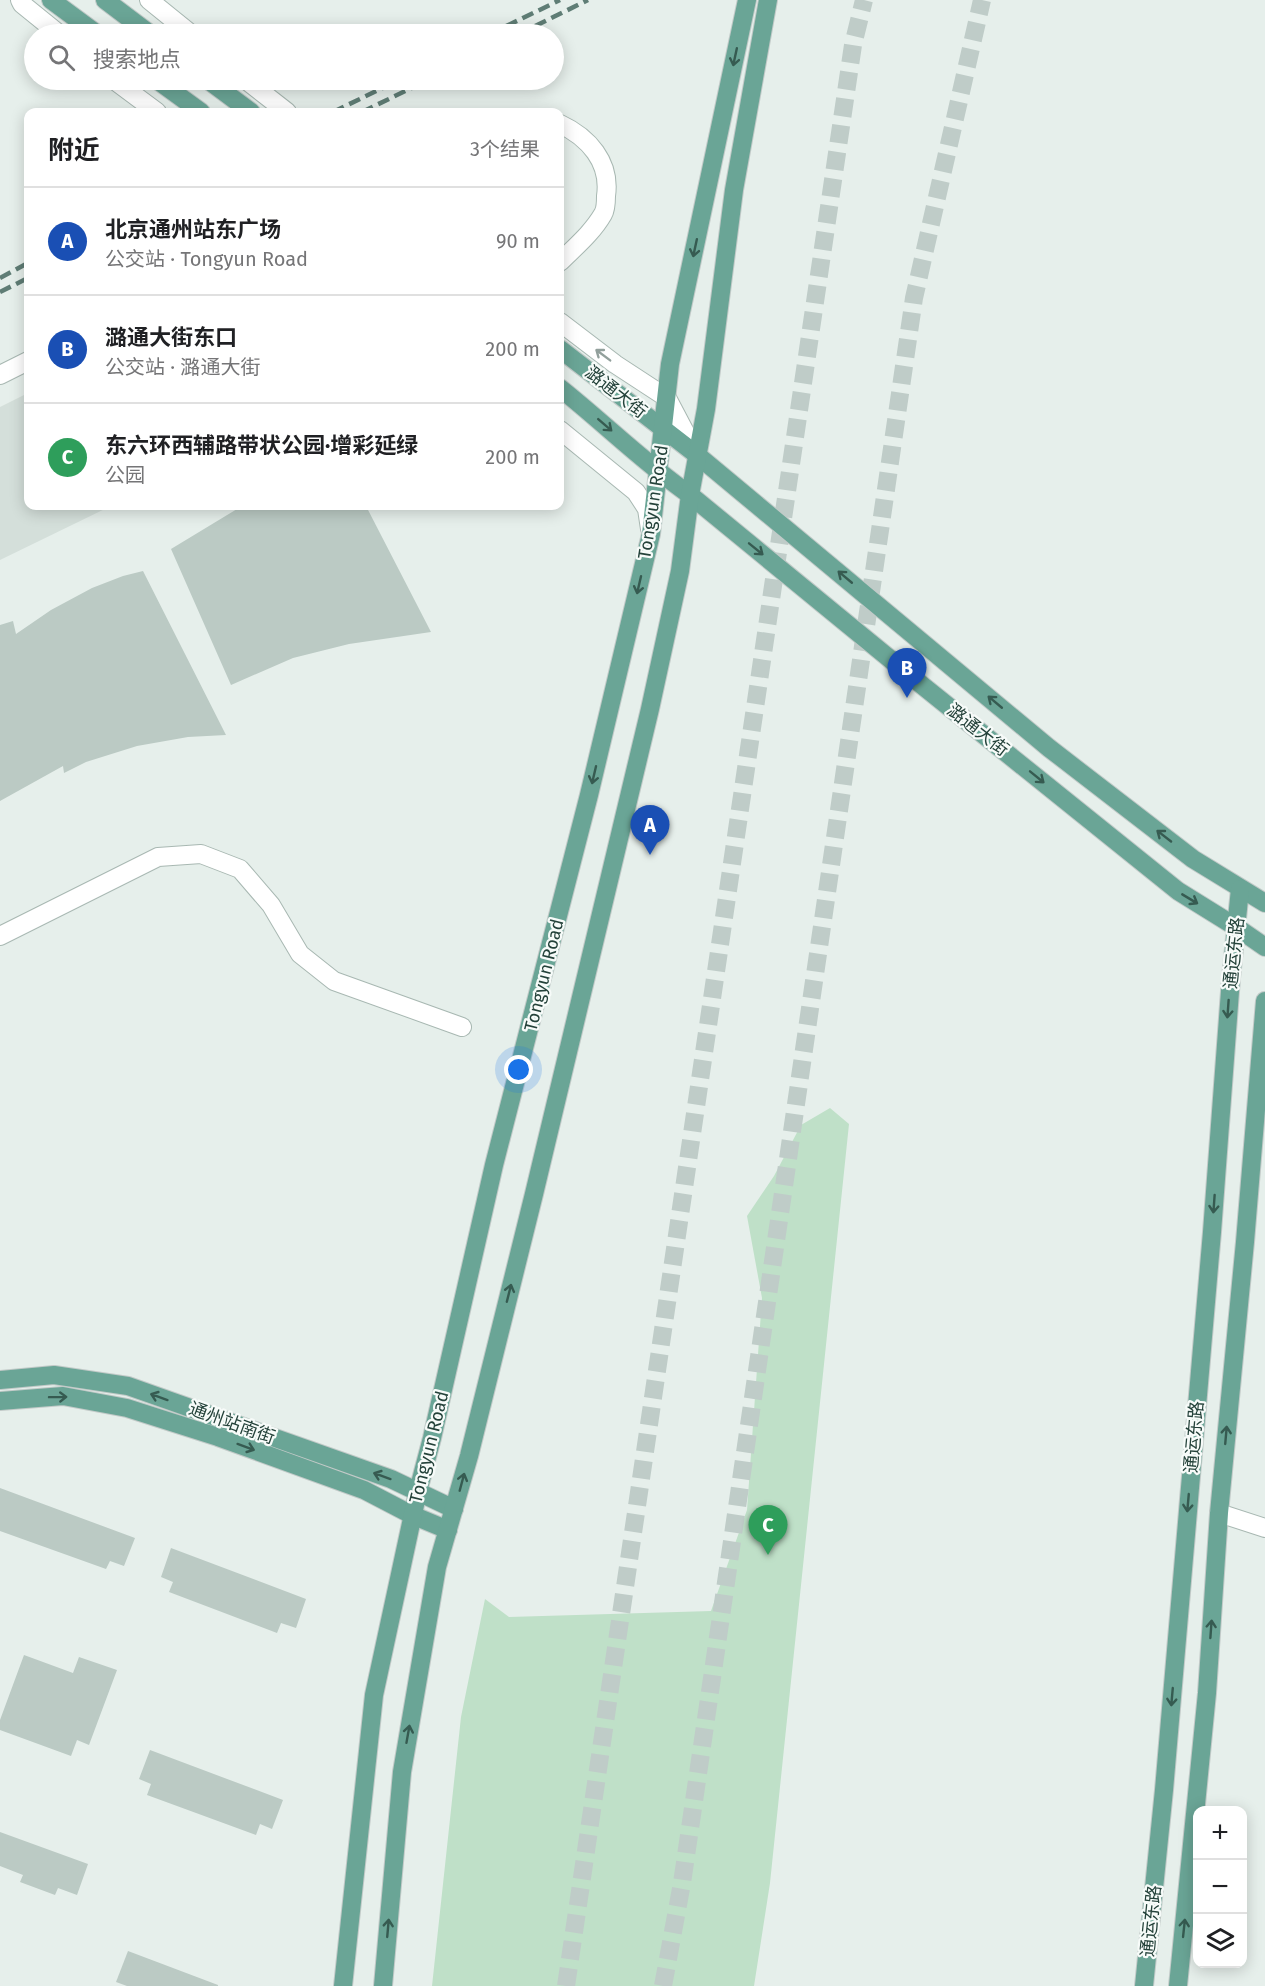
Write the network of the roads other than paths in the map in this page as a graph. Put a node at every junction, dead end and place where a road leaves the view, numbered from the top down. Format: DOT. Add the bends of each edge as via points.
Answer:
graph roads {
  1 [pos="20,0"];
  2 [pos="51,0"];
  3 [pos="105,0"];
  4 [pos="149,0"];
  5 [pos="747,0"];
  6 [pos="768,0"];
  7 [pos="47,24"];
  8 [pos="83,24"];
  9 [pos="137,24"];
  10 [pos="179,24"];
  11 [pos="127,90"];
  12 [pos="171,90"];
  13 [pos="221,90"];
  14 [pos="259,90"];
  15 [pos="152,108"];
  16 [pos="196,108"];
  17 [pos="246,108"];
  18 [pos="282,108"];
  19 [pos="564,126"];
  20 [pos="564,258"];
  21 [pos="564,325"];
  22 [pos="564,352"];
  23 [pos="24,363"];
  24 [pos="0,375"];
  25 [pos="564,391"];
  26 [pos="667,398"];
  27 [pos="664,429"];
  28 [pos="564,433"];
  29 [pos="697,455"];
  30 [pos="659,474"];
  31 [pos="690,495"];
  32 [pos="651,534"];
  33 [pos="1240,889"];
  34 [pos="1265,903"];
  35 [pos="1236,927"];
  36 [pos="0,936"];
  37 [pos="1265,947"];
  38 [pos="1265,1001"];
  39 [pos="462,1027"];
  40 [pos="0,1380"];
  41 [pos="0,1401"];
  42 [pos="417,1491"];
  43 [pos="454,1509"];
  44 [pos="1219,1513"];
  45 [pos="412,1515"];
  46 [pos="1265,1528"];
  47 [pos="448,1530"];
  48 [pos="343,1986"];
  49 [pos="383,1986"];
  50 [pos="1144,1986"];
  51 [pos="1178,1986"];
  1 -- 7 [label="street"];
  2 -- 8 [label="main road"];
  3 -- 9 [label="main road"];
  4 -- 10 [label="street"];
  5 -- 26 [label="main road, Tongyun Road, one-way" via="670,364"];
  6 -- 29 [label="main road, Tongyun Road" via="734,190"];
  11 -- 15 [label="street"];
  12 -- 16 [label="main road"];
  13 -- 17 [label="main road"];
  14 -- 18 [label="street"];
  19 -- 20 [label="street" via="585,139 601,159 608,186 604,211"];
  26 -- 21 [label="street, one-way"];
  22 -- 27 [label="main road, 潞通大街"];
  23 -- 24 [label="street"];
  25 -- 30 [label="main road, 潞通大街, one-way"];
  26 -- 27 [label="main road, Tongyun Road"];
  26 -- 29 [label="street"];
  27 -- 29 [label="main road, 潞通大街"];
  27 -- 30 [label="main road, Tongyun Road"];
  28 -- 32 [label="street" via="636,492 647,509"];
  29 -- 31 [label="main road, Tongyun Road"];
  33 -- 29 [label="main road, 潞通大街, one-way" via="1193,859 1049,748"];
  30 -- 31 [label="main road, 潞通大街"];
  30 -- 32 [label="main road, Tongyun Road"];
  31 -- 35 [label="main road, 潞通大街, one-way" via="1178,891"];
  43 -- 31 [label="main road, Tongyun Road, one-way" via="650,709 680,571"];
  32 -- 42 [label="main road, Tongyun Road, one-way"];
  33 -- 34 [label="main road, 潞通大街"];
  33 -- 35 [label="main road, 通运东路"];
  35 -- 37 [label="main road, 潞通大街"];
  35 -- 50 [label="main road, 通运东路, one-way" via="1166,1778"];
  36 -- 39 [label="street" via="158,857 201,854 240,869 271,905 300,954 334,981"];
  44 -- 38 [label="main road, 通运东路, one-way"];
  42 -- 40 [label="main road, 通州站南街, one-way" via="128,1386 54,1375"];
  41 -- 45 [label="main road, 通州站南街, one-way" via="63,1396 128,1408 364,1490"];
  42 -- 43 [label="main road, 通州站南街"];
  42 -- 45 [label="main road, Tongyun Road"];
  43 -- 47 [label="main road, Tongyun Road"];
  44 -- 46 [label="street"];
  51 -- 44 [label="main road, 通运东路, one-way" via="1208,1693"];
  45 -- 47 [label="main road, 通州站南街"];
  45 -- 48 [label="main road, Tongyun Road" via="374,1695"];
  49 -- 47 [label="main road, Tongyun Road, one-way" via="402,1772 437,1567"];
}
